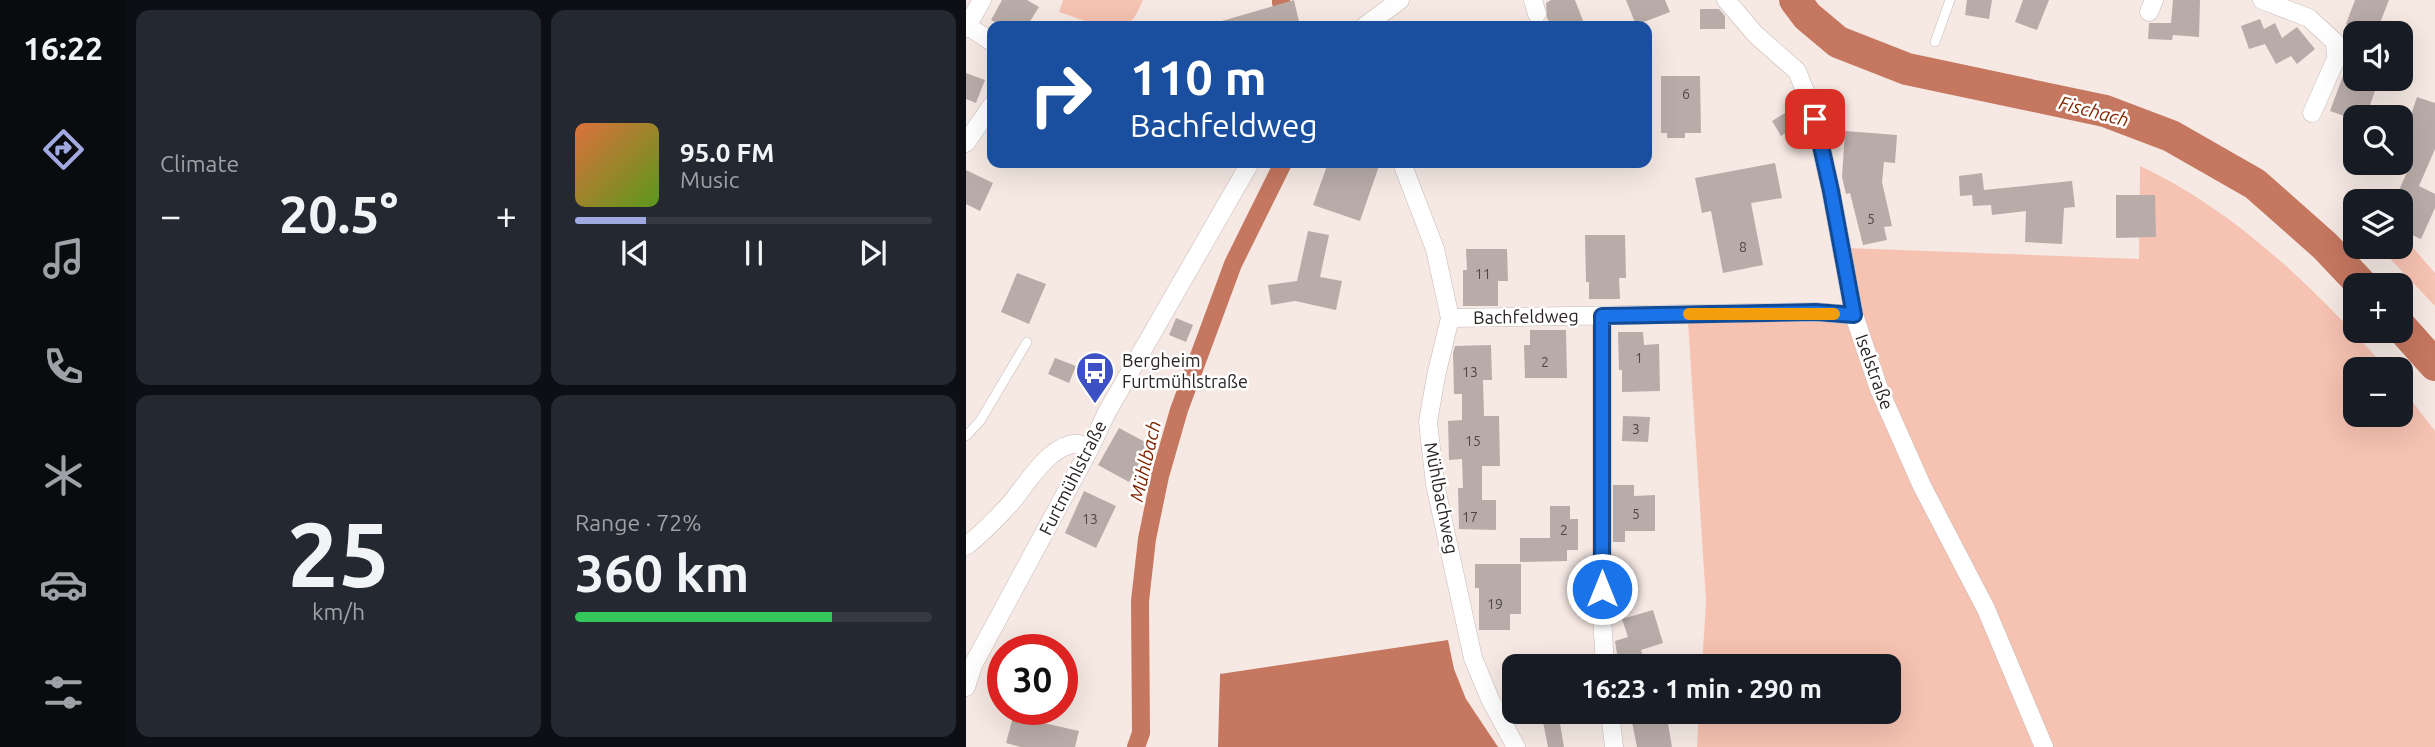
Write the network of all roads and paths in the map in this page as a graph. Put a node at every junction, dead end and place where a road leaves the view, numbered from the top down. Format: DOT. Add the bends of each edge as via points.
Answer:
graph roads {
  1 [pos="982,0"];
  2 [pos="1400,0"];
  3 [pos="1726,0"];
  4 [pos="1950,0"];
  5 [pos="2262,0"];
  6 [pos="1372,21"];
  7 [pos="967,27"];
  8 [pos="987,39"];
  9 [pos="1934,42"];
  10 [pos="987,112"];
  11 [pos="2312,113"];
  12 [pos="966,143"];
  13 [pos="1247,168"];
  14 [pos="1404,168"];
  15 [pos="1854,315"];
  16 [pos="1602,316"];
  17 [pos="1451,318"];
  18 [pos="1027,342"];
  19 [pos="966,436"];
  20 [pos="1090,448"];
  21 [pos="967,543"];
  22 [pos="1604,654"];
  23 [pos="970,664"];
  24 [pos="966,687"];
  25 [pos="1611,724"];
  26 [pos="1516,747"];
  27 [pos="1614,747"];
  28 [pos="2044,747"];
  1 -- 7 [label="street"];
  2 -- 6 [label="street"];
  3 -- 15 [label="street, Iselstraße" via="1756,35 1797,71 1829,180"];
  4 -- 9 [label="lane"];
  5 -- 11 [label="street" via="2309,18 2335,42 2336,58"];
  7 -- 8 [label="street"];
  10 -- 12 [label="street"];
  13 -- 20 [label="street, Furtmühlstraße"];
  14 -- 17 [label="street, Mühlbachweg" via="1435,249"];
  15 -- 16 [label="street, Bachfeldweg"];
  15 -- 28 [label="street, Iselstraße" via="1892,420 1986,609"];
  16 -- 17 [label="street, Bachfeldweg"];
  16 -- 22 [label="street"];
  17 -- 26 [label="street, Mühlbachweg" via="1428,422 1430,450 1473,658"];
  18 -- 19 [label="lane" via="980,421"];
  20 -- 21 [label="street" via="1068,445 1055,453"];
  20 -- 23 [label="street, Furtmühlstraße"];
  23 -- 24 [label="street, Furtmühlstraße"];
  25 -- 27 [label="street"];
}
